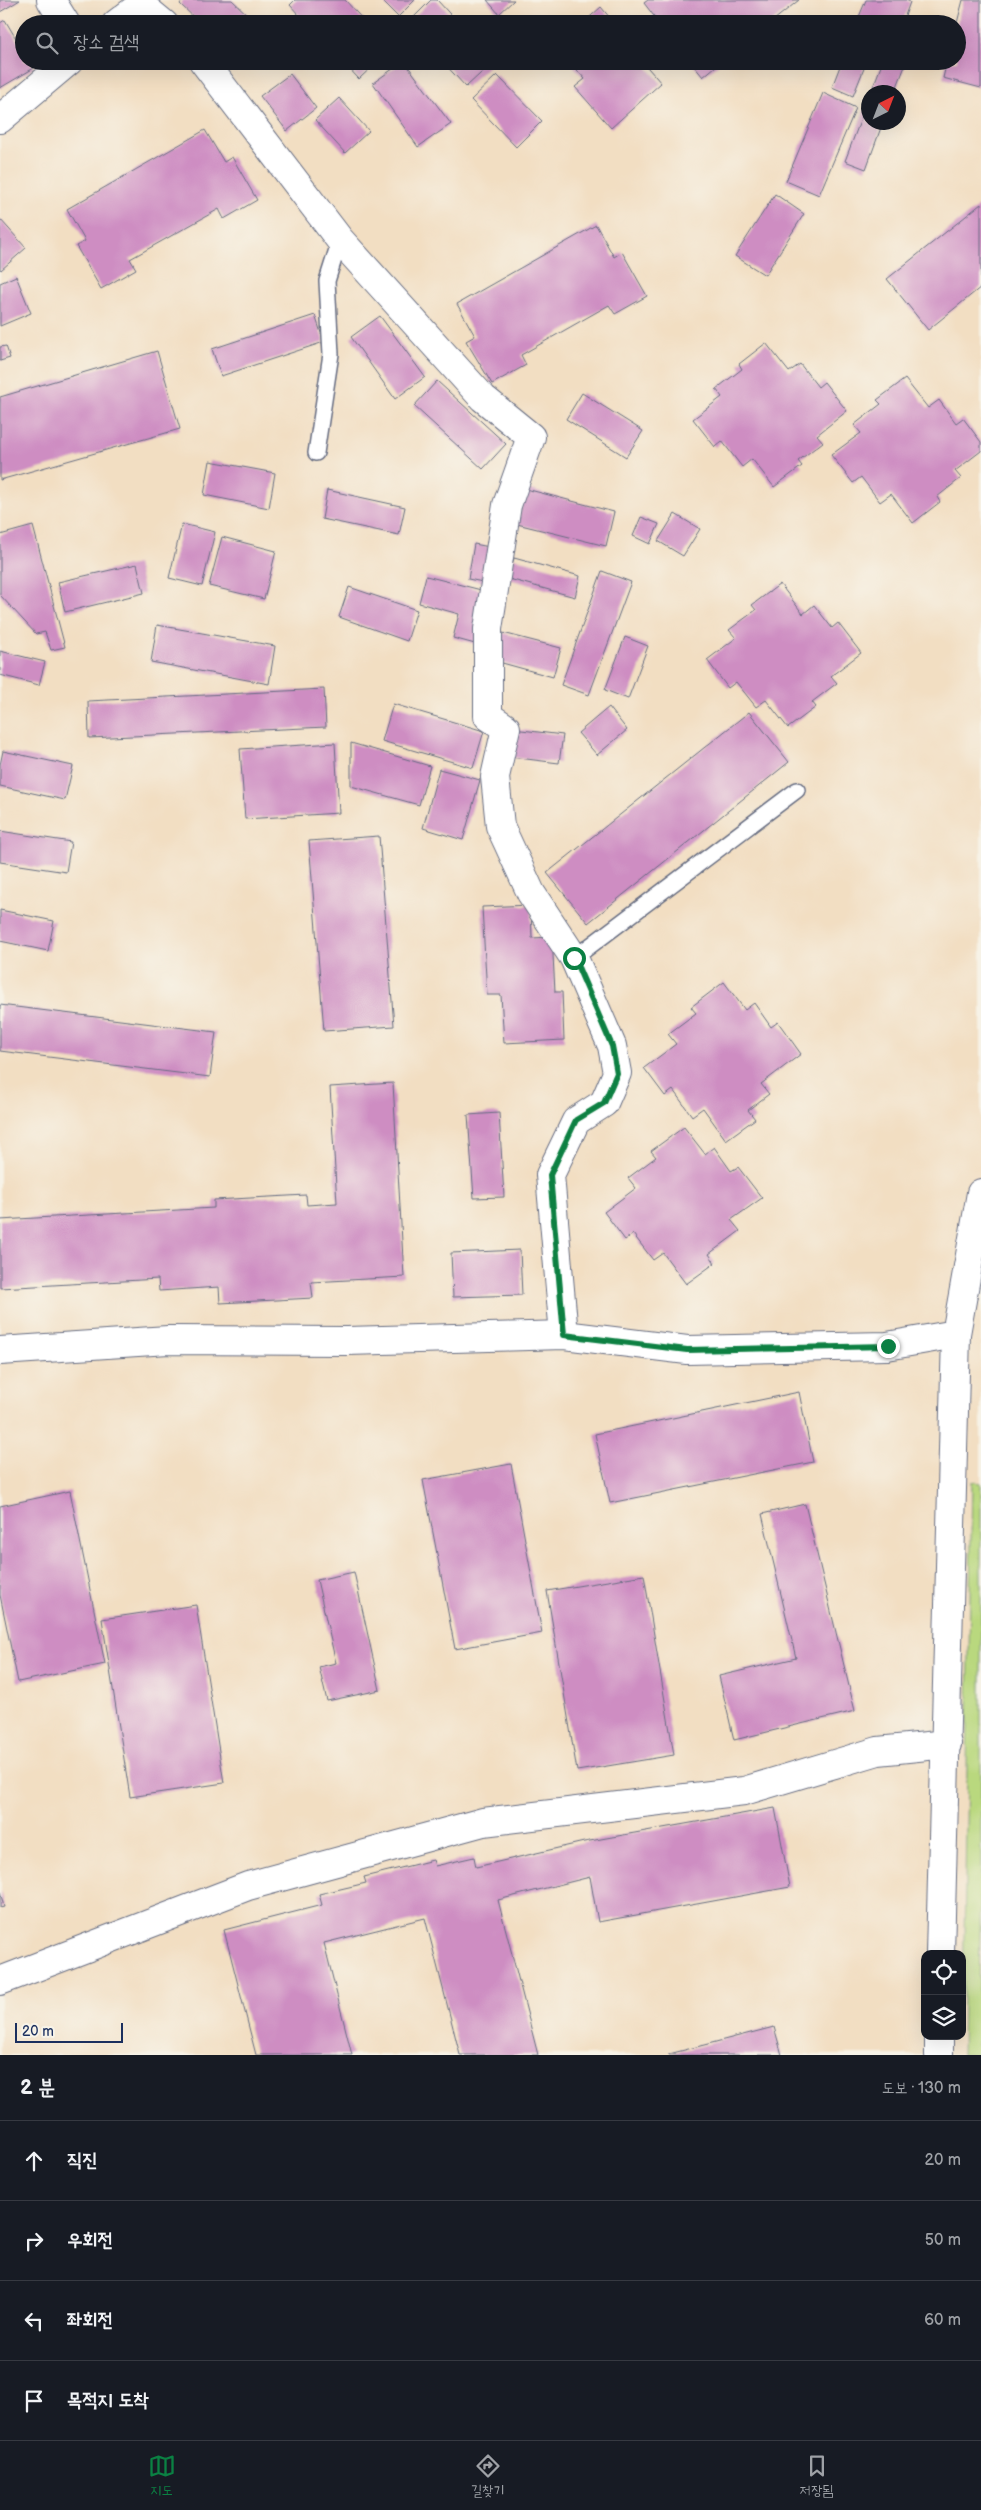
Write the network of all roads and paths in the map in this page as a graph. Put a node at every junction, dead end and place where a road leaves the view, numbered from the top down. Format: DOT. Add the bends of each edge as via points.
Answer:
graph roads {
  1 [pos="51,0"];
  2 [pos="60,15"];
  3 [pos="128,15"];
  4 [pos="153,15"];
  5 [pos="58,70"];
  6 [pos="210,70"];
  7 [pos="0,119"];
  8 [pos="340,240"];
  9 [pos="316,453"];
  10 [pos="797,790"];
  11 [pos="574,958"];
  12 [pos="981,1193"];
  13 [pos="956,1334"];
  14 [pos="564,1335"];
  15 [pos="0,1351"];
  16 [pos="947,1744"];
  17 [pos="940,1950"];
  18 [pos="0,1981"];
  19 [pos="939,2040"];
  20 [pos="938,2055"];
  1 -- 2 [label="street"];
  3 -- 4 [label="street" via="141,5"];
  5 -- 7 [label="street"];
  6 -- 8 [label="street"];
  8 -- 9 [label="lane" via="327,281 331,354"];
  8 -- 11 [label="street" via="483,398 531,437 505,514 488,629 488,716 506,728 495,777 500,826 531,893"];
  10 -- 11 [label="lane"];
  11 -- 14 [label="street" via="612,1046 617,1073 604,1103 576,1120 550,1175"];
  12 -- 13 [label="street"];
  13 -- 14 [label="street" via="888,1346 687,1350"];
  13 -- 16 [label="street"];
  14 -- 15 [label="street" via="347,1341 168,1340"];
  16 -- 17 [label="street"];
  16 -- 18 [label="street" via="878,1751 744,1791 483,1822 248,1886"];
  19 -- 20 [label="street"];
}
